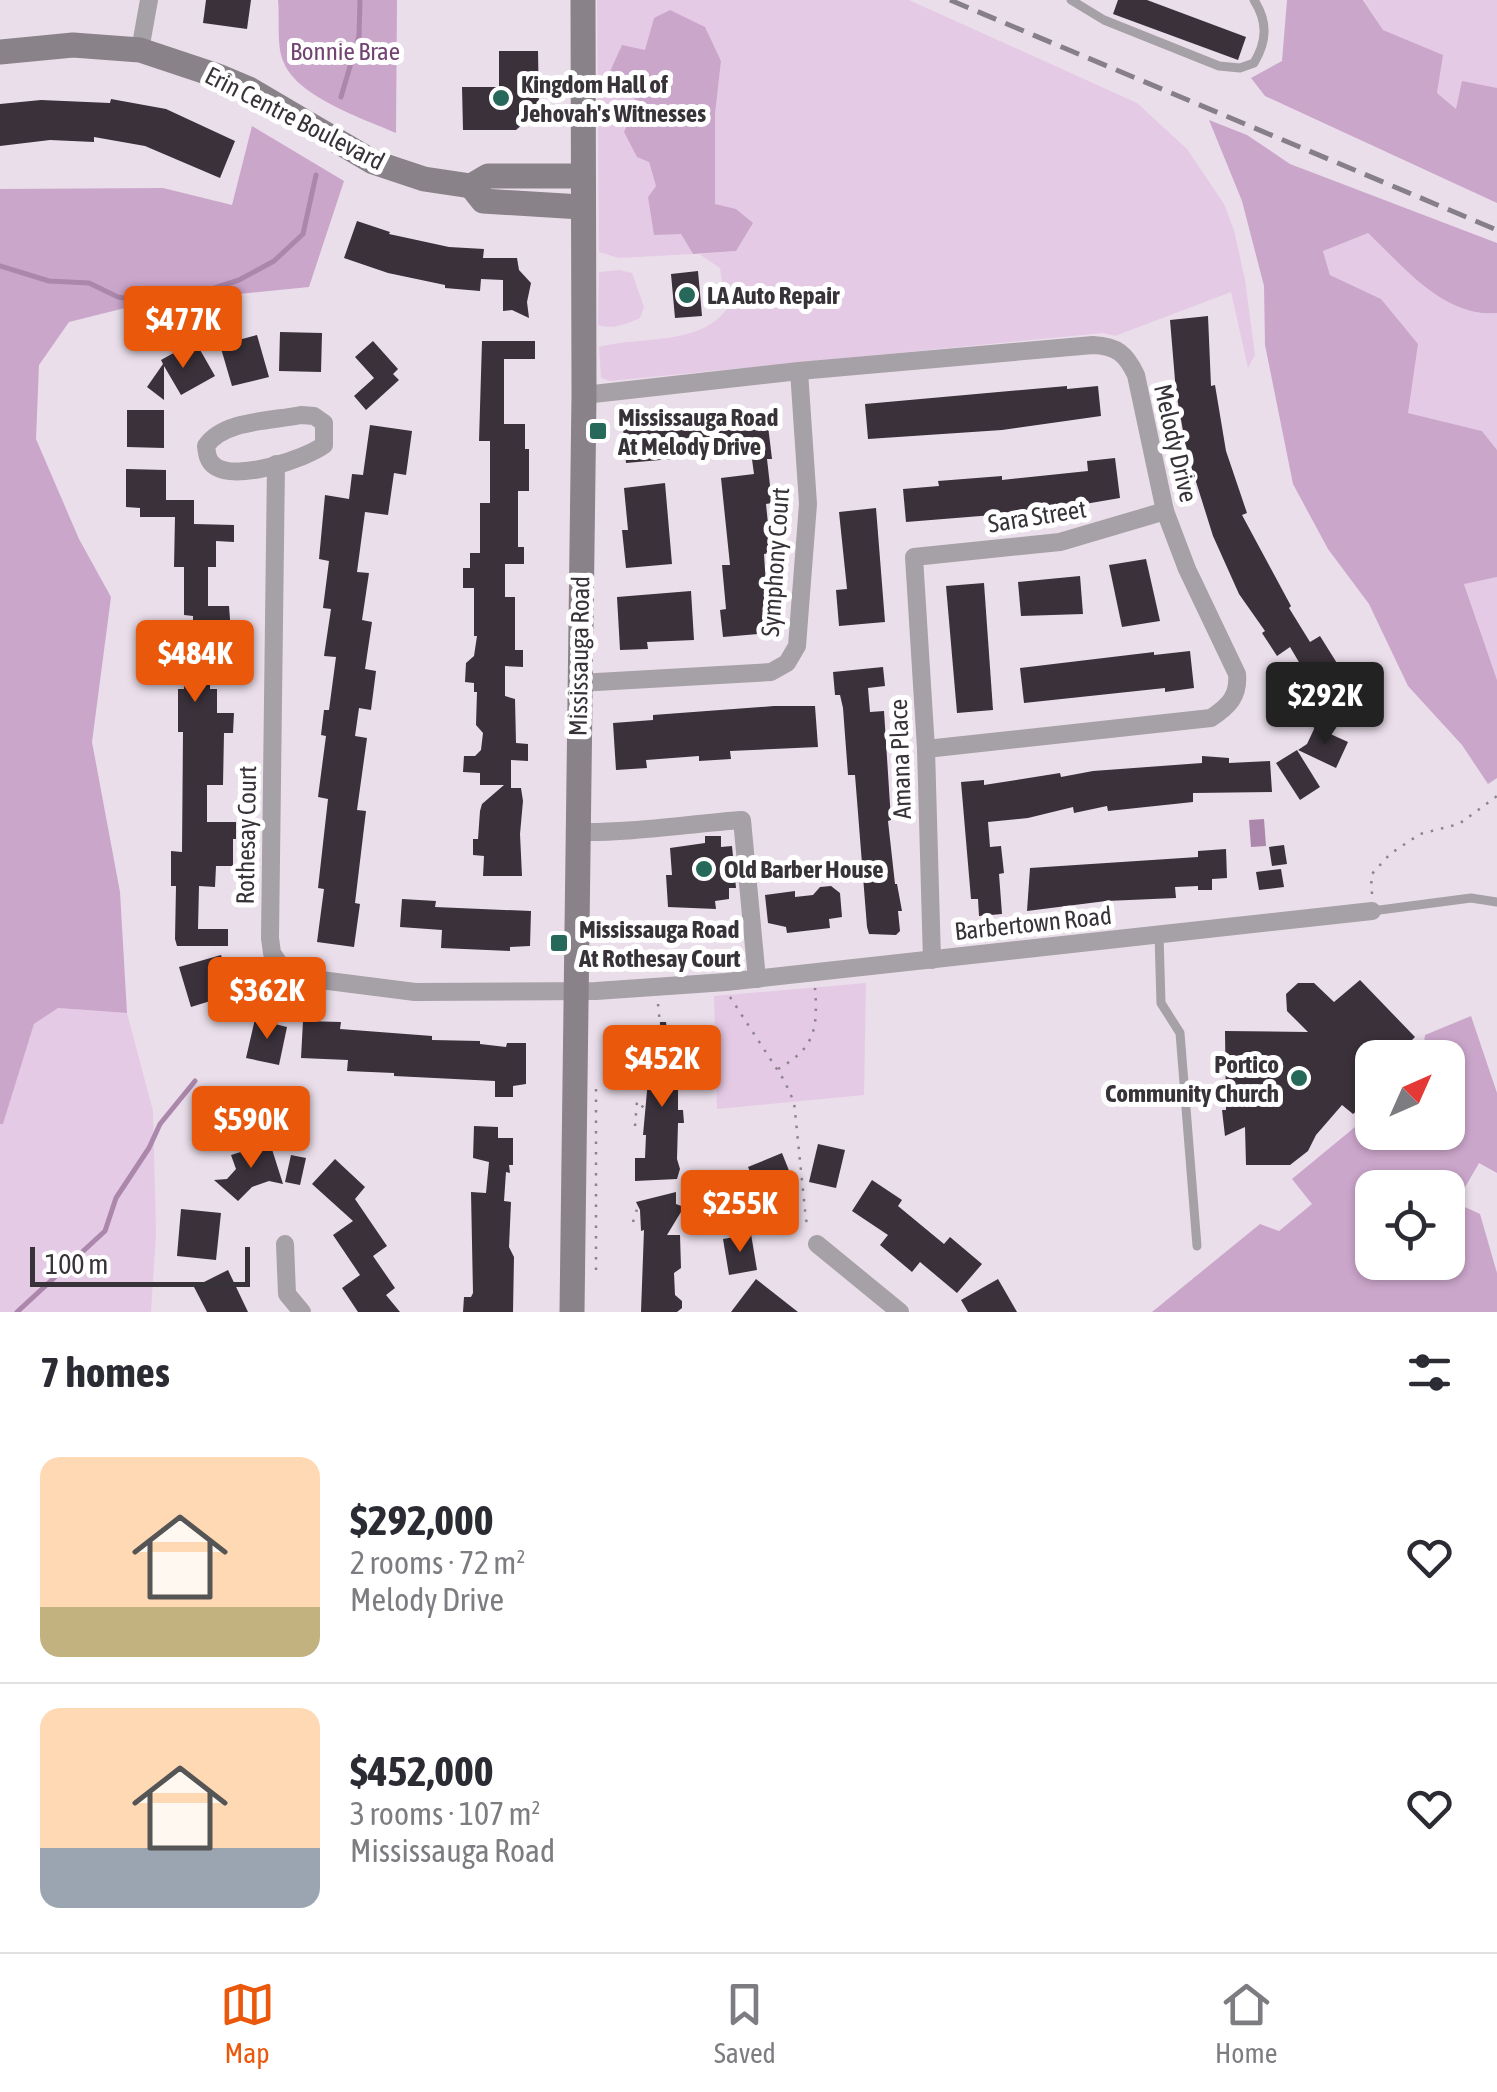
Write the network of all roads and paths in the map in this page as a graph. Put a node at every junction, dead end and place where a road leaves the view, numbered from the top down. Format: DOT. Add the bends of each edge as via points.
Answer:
graph roads {
  1 [pos="149,0"];
  2 [pos="582,0"];
  3 [pos="1071,0"];
  4 [pos="1254,0"];
  5 [pos="140,50"];
  6 [pos="0,52"];
  7 [pos="581,176"];
  8 [pos="471,186"];
  9 [pos="581,207"];
  10 [pos="799,371"];
  11 [pos="584,395"];
  12 [pos="276,464"];
  13 [pos="1164,511"];
  14 [pos="914,557"];
  15 [pos="579,683"];
  16 [pos="926,749"];
  17 [pos="1497,796"];
  18 [pos="577,832"];
  19 [pos="1497,902"];
  20 [pos="1372,911"];
  21 [pos="1159,934"];
  22 [pos="932,960"];
  23 [pos="816,972"];
  24 [pos="756,979"];
  25 [pos="726,982"];
  26 [pos="657,988"];
  27 [pos="574,990"];
  28 [pos="777,1069"];
  29 [pos="596,1074"];
  30 [pos="636,1084"];
  31 [pos="647,1111"];
  32 [pos="635,1126"];
  33 [pos="638,1206"];
  34 [pos="633,1222"];
  35 [pos="285,1244"];
  36 [pos="816,1244"];
  37 [pos="1197,1246"];
  38 [pos="596,1270"];
  39 [pos="302,1312"];
  40 [pos="572,1312"];
  41 [pos="900,1312"];
  1 -- 5 [label="street"];
  2 -- 7 [label="main road, Mississauga Road"];
  3 -- 4 [label="lane" via="1104,20 1219,66 1240,68 1254,63 1264,46 1264,16"];
  5 -- 6 [label="main road, Erin Centre Boulevard"];
  5 -- 8 [label="main road, Erin Centre Boulevard" via="249,90 373,162"];
  7 -- 8 [label="main road, Erin Centre Boulevard" via="488,176"];
  7 -- 9 [label="main road, Mississauga Road"];
  8 -- 9 [label="main road, Erin Centre Boulevard" via="483,201"];
  9 -- 11 [label="main road, Mississauga Road"];
  10 -- 11 [label="street, Melody Drive"];
  10 -- 13 [label="street, Melody Drive" via="1112,346 1136,376"];
  10 -- 15 [label="street, Symphony Court" via="808,504 797,646 787,663 771,672"];
  11 -- 15 [label="main road, Mississauga Road"];
  12 -- 12 [label="street" via="308,457 324,445 324,423 301,415 225,430 206,446 216,468 233,473"];
  12 -- 27 [label="street, Rothesay Court" via="270,938 275,959 298,977 415,992"];
  13 -- 14 [label="street, Sara Street" via="1060,542"];
  13 -- 16 [label="street, Melody Drive" via="1237,674 1234,699 1211,718"];
  14 -- 16 [label="street, Amana Place"];
  15 -- 18 [label="main road, Mississauga Road"];
  16 -- 22 [label="street, Amana Place"];
  17 -- 20 [label="path" via="1459,824 1420,834 1375,867"];
  18 -- 24 [label="street" via="742,820"];
  18 -- 27 [label="main road, Mississauga Road"];
  19 -- 20 [label="lane, Barbertown Road" via="1471,898"];
  20 -- 21 [label="street, Barbertown Road"];
  21 -- 22 [label="street, Barbertown Road"];
  21 -- 37 [label="lane" via="1161,1003 1180,1033"];
  22 -- 23 [label="street, Barbertown Road"];
  23 -- 24 [label="street, Barbertown Road"];
  23 -- 28 [label="path" via="810,1042"];
  24 -- 25 [label="street, Barbertown Road"];
  25 -- 26 [label="street, Barbertown Road"];
  25 -- 28 [label="path" via="730,1000"];
  26 -- 27 [label="street, Barbertown Road"];
  26 -- 30 [label="path" via="662,1042 639,1047"];
  27 -- 40 [label="main road, Mississauga Road"];
  28 -- 36 [label="path" via="794,1102 806,1220"];
  29 -- 38 [label="path"];
  31 -- 32 [label="path" via="637,1100"];
  33 -- 34 [label="path"];
  35 -- 39 [label="street" via="287,1294"];
  36 -- 41 [label="street"];
}
